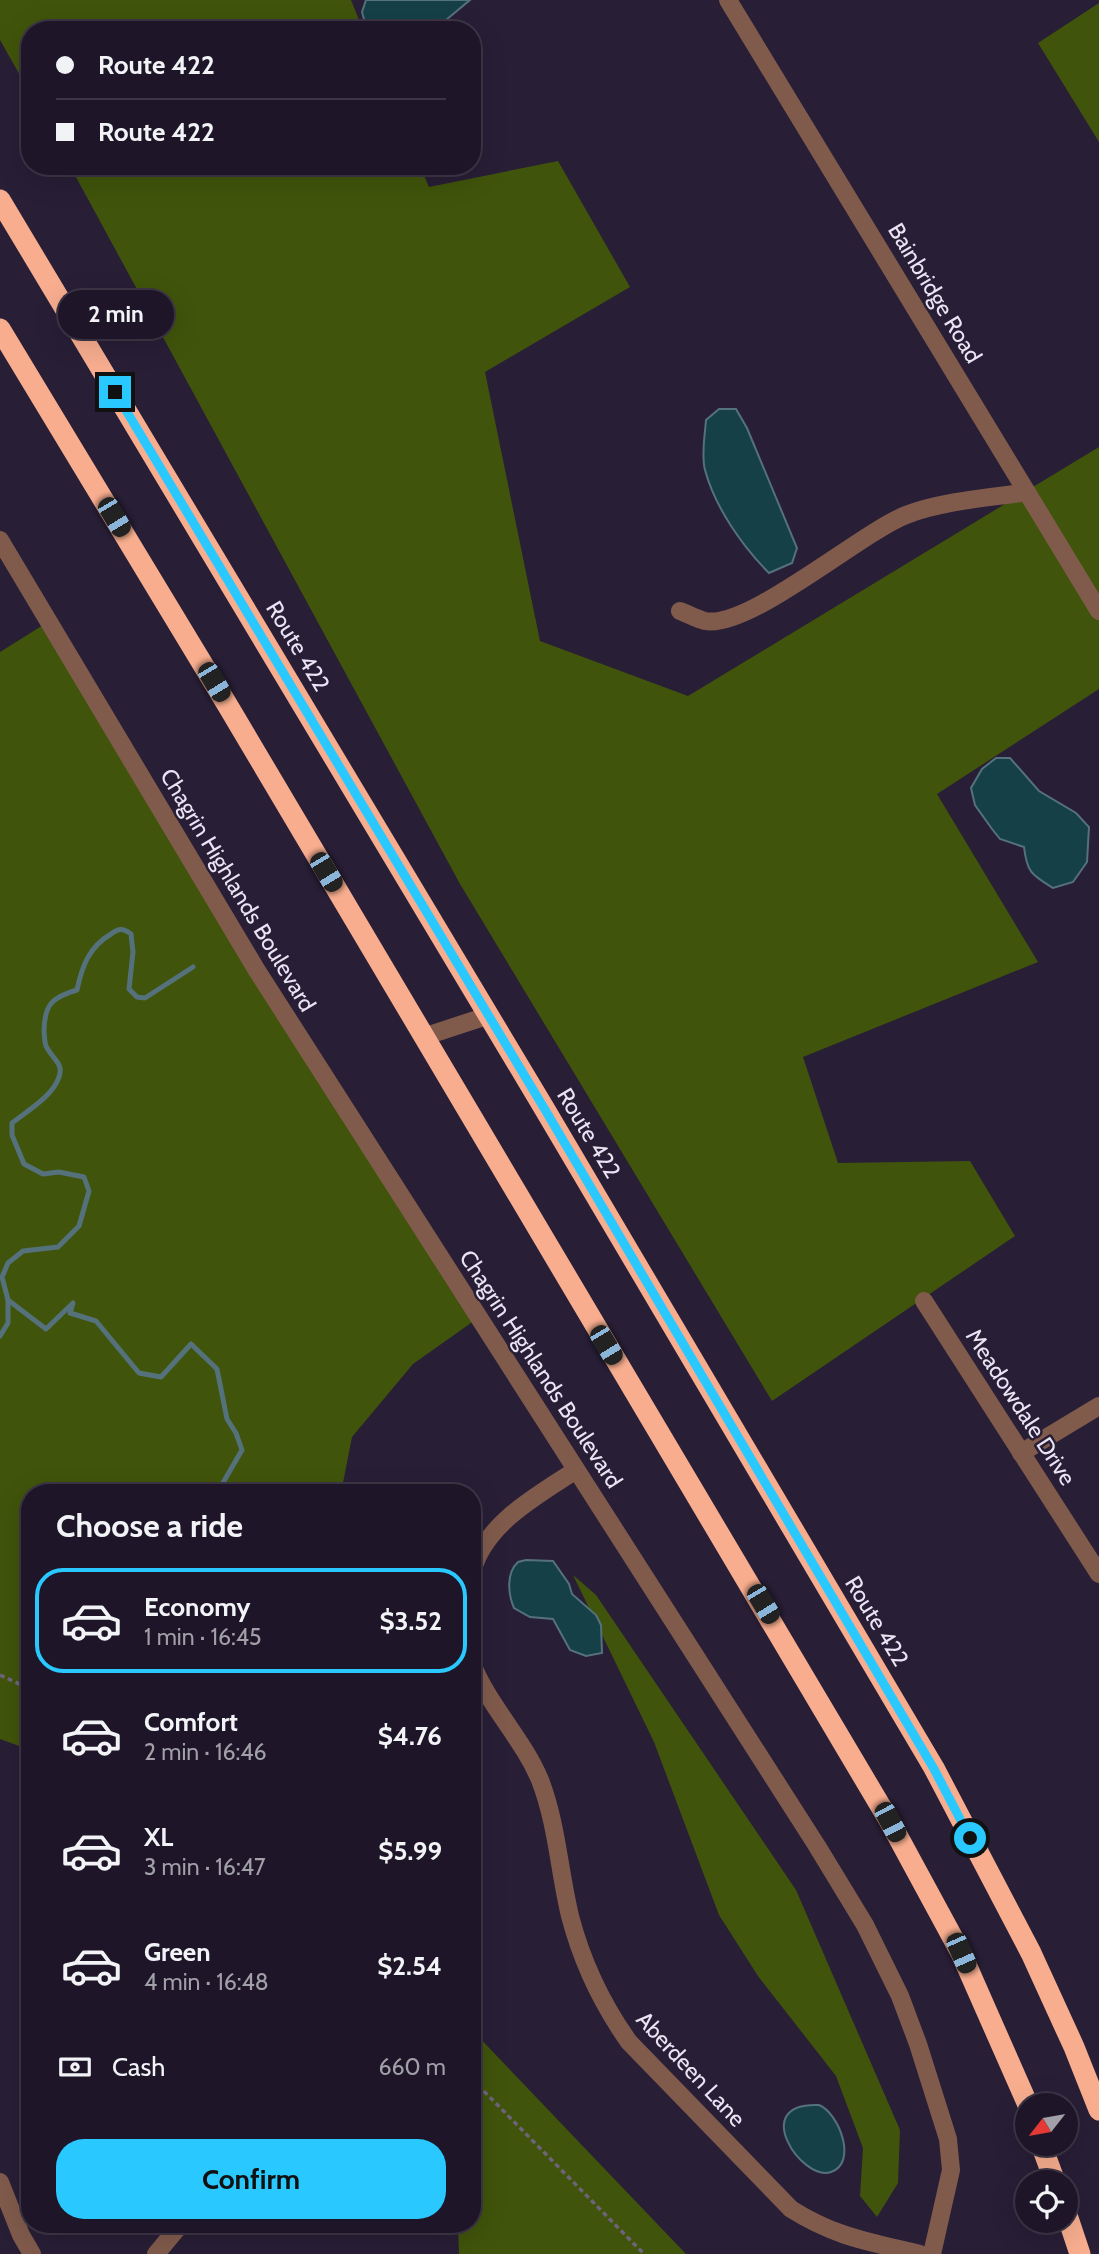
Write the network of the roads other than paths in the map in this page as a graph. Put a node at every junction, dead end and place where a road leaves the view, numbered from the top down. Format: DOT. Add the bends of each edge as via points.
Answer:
graph roads {
  1 [pos="728,0"];
  2 [pos="0,200"];
  3 [pos="0,329"];
  4 [pos="1027,492"];
  5 [pos="0,540"];
  6 [pos="680,611"];
  7 [pos="1099,611"];
  8 [pos="487,1016"];
  9 [pos="423,1037"];
  10 [pos="924,1301"];
  11 [pos="1099,1406"];
  12 [pos="1021,1453"];
  13 [pos="576,1469"];
  14 [pos="481,1552"];
  15 [pos="1099,1574"];
  16 [pos="481,1686"];
  17 [pos="1023,2093"];
  18 [pos="1099,2110"];
  19 [pos="0,2182"];
  20 [pos="174,2233"];
  21 [pos="1073,2233"];
  22 [pos="32,2254"];
  23 [pos="156,2254"];
  24 [pos="920,2254"];
  25 [pos="932,2254"];
  26 [pos="1080,2254"];
  1 -- 4 [label="street, Bainbridge Road"];
  2 -- 8 [label="highway, Route 422"];
  3 -- 9 [label="highway"];
  4 -- 6 [label="street" via="903,515 782,592 730,617 706,621"];
  4 -- 7 [label="street, Bainbridge Road"];
  5 -- 13 [label="street, Chagrin Highlands Boulevard" via="256,969"];
  8 -- 9 [label="street"];
  8 -- 18 [label="highway, Route 422" via="934,1769 1031,1953"];
  9 -- 17 [label="highway" via="890,1822 961,1953"];
  10 -- 12 [label="street, Meadowdale Drive"];
  11 -- 12 [label="street"];
  12 -- 15 [label="street, Meadowdale Drive"];
  13 -- 14 [label="street" via="495,1529"];
  13 -- 25 [label="street, Chagrin Highlands Boulevard" via="817,1846 865,1925 900,1996 948,2139 951,2170"];
  16 -- 24 [label="street, Aberdeen Lane" via="538,1777 553,1819 570,1916 589,1973 629,2042 791,2208 838,2234"];
  19 -- 22 [label="street"];
  20 -- 23 [label="street"];
  21 -- 26 [label="highway"];
}
